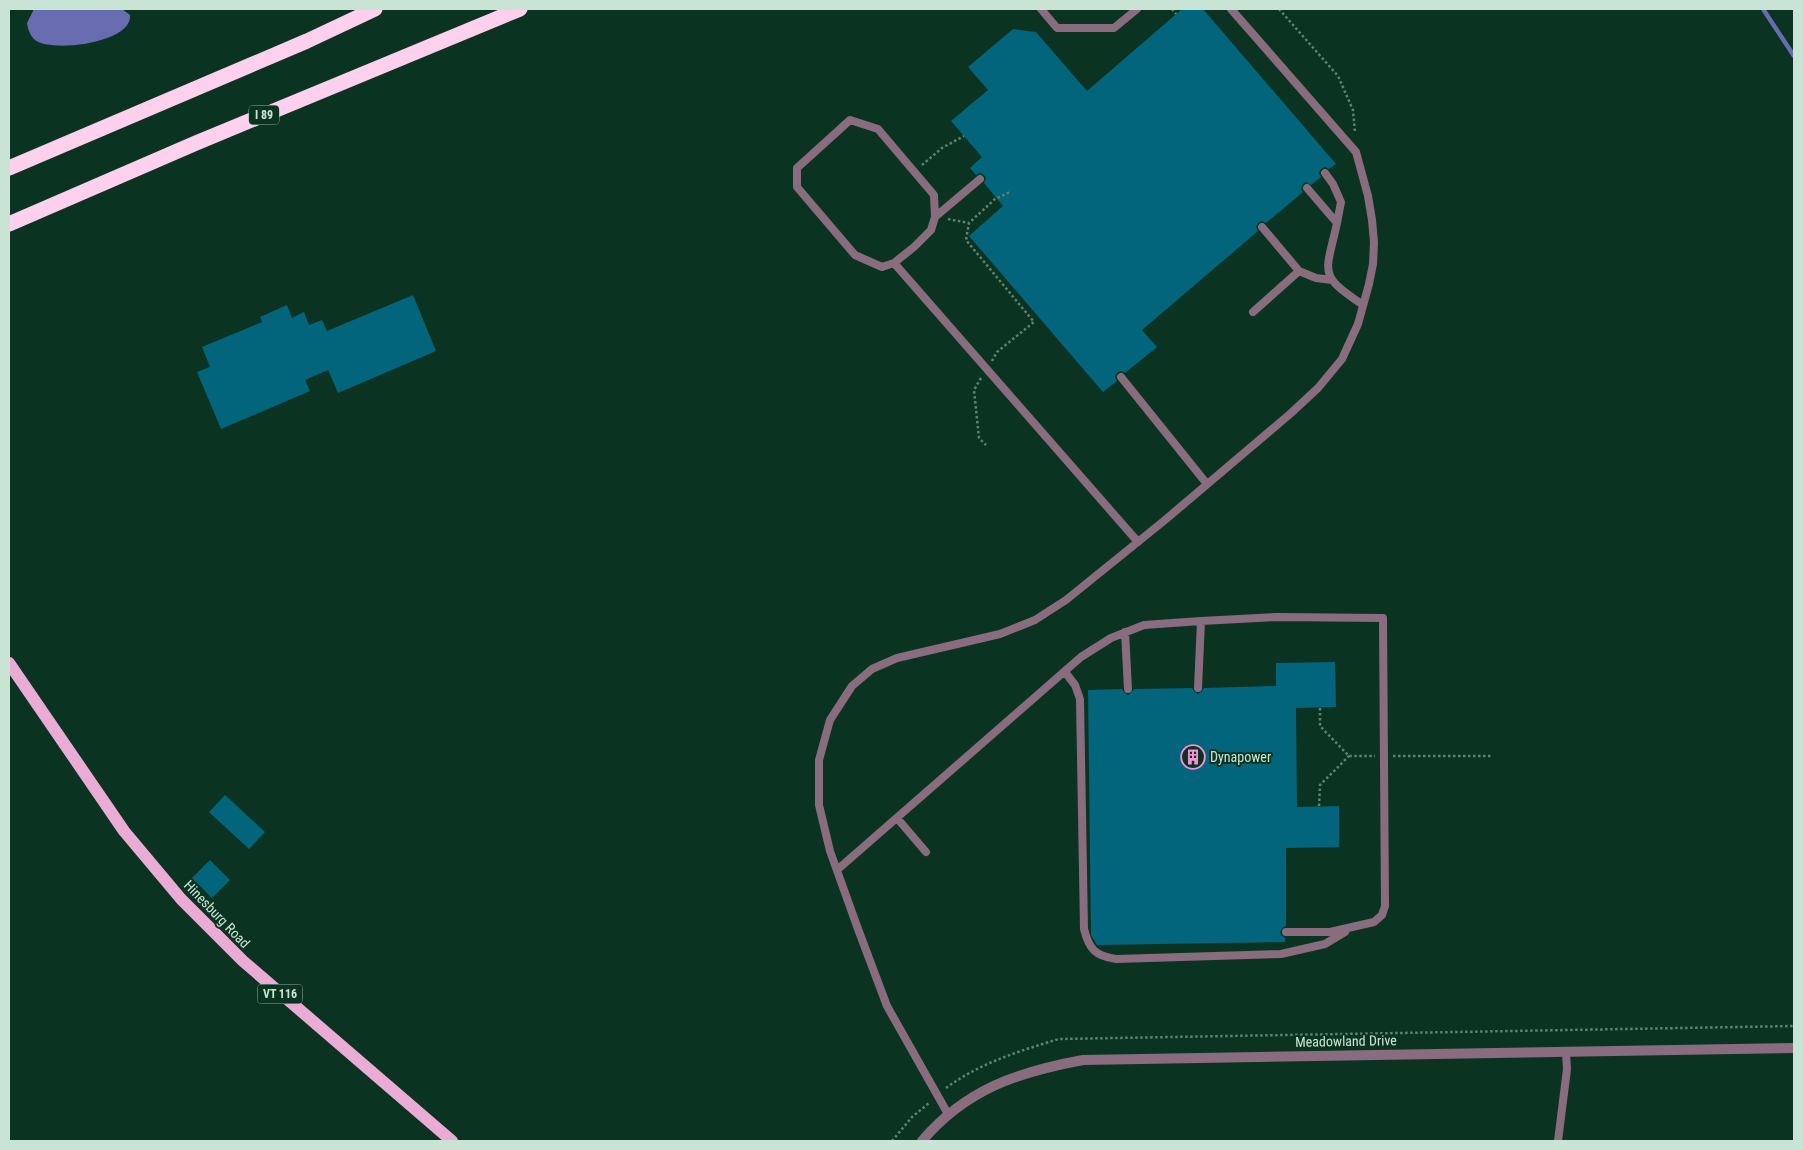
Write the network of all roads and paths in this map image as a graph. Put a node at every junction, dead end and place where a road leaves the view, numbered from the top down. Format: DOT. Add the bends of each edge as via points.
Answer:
graph roads {
  1 [pos="375,9"];
  2 [pos="520,9"];
  3 [pos="1041,9"];
  4 [pos="1137,9"];
  5 [pos="1172,9"];
  6 [pos="1231,9"];
  7 [pos="1279,9"];
  8 [pos="1176,14"];
  9 [pos="964,136"];
  10 [pos="1356,152"];
  11 [pos="9,168"];
  12 [pos="914,171"];
  13 [pos="1325,173"];
  14 [pos="980,179"];
  15 [pos="1307,188"];
  16 [pos="1010,192"];
  17 [pos="935,217"];
  18 [pos="969,223"];
  19 [pos="9,224"];
  20 [pos="1337,224"];
  21 [pos="1262,227"];
  22 [pos="894,263"];
  23 [pos="1299,271"];
  24 [pos="1332,280"];
  25 [pos="1363,305"];
  26 [pos="1252,312"];
  27 [pos="986,369"];
  28 [pos="1121,377"];
  29 [pos="986,445"];
  30 [pos="1208,484"];
  31 [pos="1138,542"];
  32 [pos="1201,621"];
  33 [pos="1125,632"];
  34 [pos="9,663"];
  35 [pos="1065,672"];
  36 [pos="1198,688"];
  37 [pos="1128,689"];
  38 [pos="1348,756"];
  39 [pos="1319,806"];
  40 [pos="897,818"];
  41 [pos="926,852"];
  42 [pos="837,870"];
  43 [pos="1351,928"];
  44 [pos="1286,932"];
  45 [pos="1794,1048"];
  46 [pos="1566,1052"];
  47 [pos="948,1114"];
  48 [pos="452,1141"];
  49 [pos="922,1141"];
  50 [pos="1558,1141"];
  1 -- 11 [label="highway"];
  2 -- 19 [label="highway, I 89"];
  3 -- 4 [label="lane" via="1058,28 1114,28"];
  5 -- 8 [label="path"];
  6 -- 10 [label="lane"];
  7 -- 10 [label="path" via="1338,76 1353,110"];
  9 -- 12 [label="path" via="942,148"];
  10 -- 25 [label="lane" via="1368,196 1374,242"];
  12 -- 17 [label="lane" via="934,195"];
  12 -- 22 [label="lane" via="878,128 850,120 797,168 797,188 855,255 882,267"];
  13 -- 20 [label="lane" via="1341,202"];
  14 -- 17 [label="lane"];
  15 -- 20 [label="lane"];
  16 -- 18 [label="path" via="995,199"];
  17 -- 18 [label="path"];
  17 -- 22 [label="lane" via="931,230"];
  18 -- 27 [label="path" via="966,240 1034,322 997,352"];
  20 -- 24 [label="lane" via="1327,269"];
  21 -- 23 [label="lane"];
  22 -- 27 [label="lane"];
  23 -- 24 [label="lane"];
  23 -- 26 [label="lane"];
  24 -- 25 [label="lane"];
  25 -- 30 [label="lane" via="1342,359 1318,388"];
  27 -- 29 [label="path" via="974,390 979,438"];
  27 -- 31 [label="lane"];
  28 -- 30 [label="lane"];
  30 -- 31 [label="lane"];
  31 -- 42 [label="lane" via="1066,600 1035,620 1000,634 897,658 872,670 852,686 830,720 819,760 819,805"];
  32 -- 33 [label="lane" via="1144,624"];
  32 -- 36 [label="lane"];
  32 -- 43 [label="lane" via="1277,617 1383,618 1385,906 1382,915 1374,922"];
  33 -- 35 [label="lane" via="1082,657"];
  33 -- 37 [label="lane"];
  34 -- 48 [label="main road, Hinesburg Road / VT 116" via="124,831 181,899 243,962"];
  35 -- 40 [label="lane"];
  35 -- 43 [label="lane" via="1080,699 1084,929 1094,951 1103,957 1116,959 1281,954 1325,944"];
  38 -- 39 [label="path" via="1320,785"];
  40 -- 41 [label="lane"];
  40 -- 42 [label="lane"];
  42 -- 47 [label="lane" via="888,1006"];
  43 -- 44 [label="lane" via="1330,932"];
  45 -- 46 [label="street, Meadowland Drive"];
  46 -- 47 [label="street, Meadowland Drive" via="1083,1060 1004,1080"];
  46 -- 50 [label="lane" via="1567,1069"];
  47 -- 49 [label="street, Meadowland Drive"];
}
